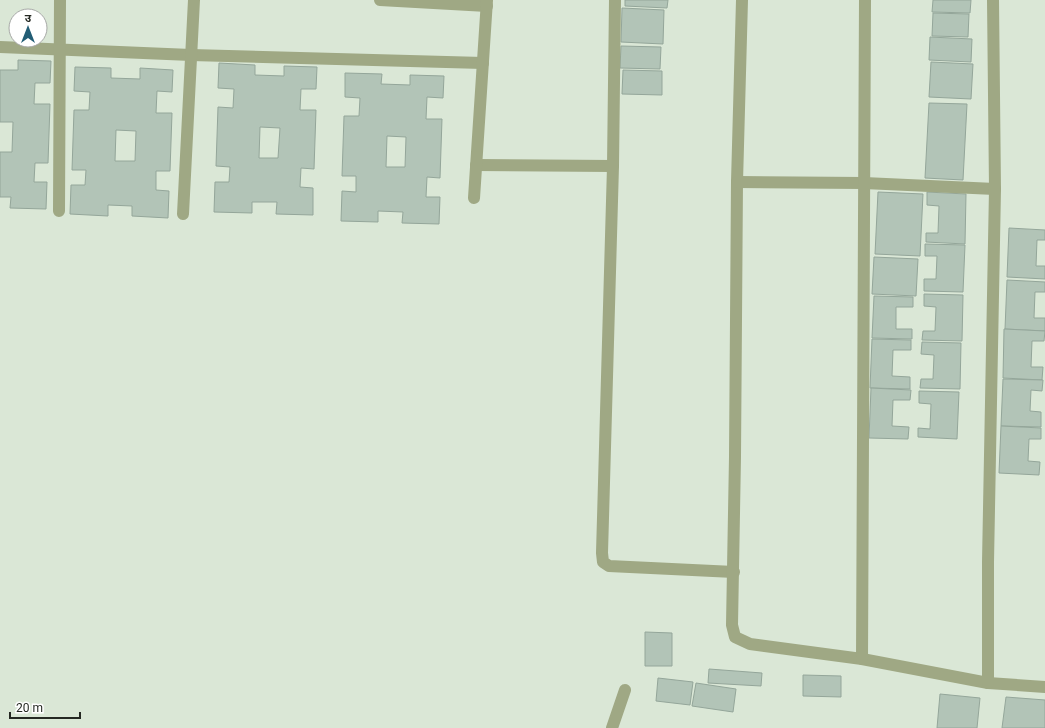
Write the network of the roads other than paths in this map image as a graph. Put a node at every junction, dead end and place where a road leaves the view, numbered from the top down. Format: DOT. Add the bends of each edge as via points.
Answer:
graph roads {
  1 [pos="60,0"];
  2 [pos="194,0"];
  3 [pos="380,0"];
  4 [pos="615,0"];
  5 [pos="742,0"];
  6 [pos="865,0"];
  7 [pos="993,0"];
  8 [pos="487,3"];
  9 [pos="0,47"];
  10 [pos="60,49"];
  11 [pos="191,55"];
  12 [pos="483,63"];
  13 [pos="476,165"];
  14 [pos="613,166"];
  15 [pos="737,182"];
  16 [pos="864,183"];
  17 [pos="995,188"];
  18 [pos="474,198"];
  19 [pos="59,211"];
  20 [pos="183,214"];
  21 [pos="734,572"];
  22 [pos="862,660"];
  23 [pos="988,684"];
  24 [pos="1045,687"];
  25 [pos="625,690"];
  26 [pos="612,728"];
  1 -- 10 [label="street"];
  2 -- 11 [label="street"];
  3 -- 8 [label="street"];
  4 -- 14 [label="street"];
  5 -- 15 [label="street"];
  6 -- 16 [label="street"];
  7 -- 17 [label="street"];
  8 -- 12 [label="street"];
  9 -- 10 [label="street"];
  10 -- 11 [label="street"];
  10 -- 19 [label="street"];
  11 -- 12 [label="street"];
  11 -- 20 [label="street"];
  12 -- 13 [label="street"];
  13 -- 14 [label="street"];
  13 -- 18 [label="street"];
  14 -- 21 [label="street" via="603,562 609,566"];
  15 -- 16 [label="street"];
  15 -- 21 [label="street"];
  16 -- 17 [label="street"];
  16 -- 22 [label="street"];
  17 -- 23 [label="street"];
  21 -- 22 [label="street" via="732,625 735,637 750,644"];
  22 -- 23 [label="street"];
  23 -- 24 [label="street"];
  25 -- 26 [label="street"];
}
